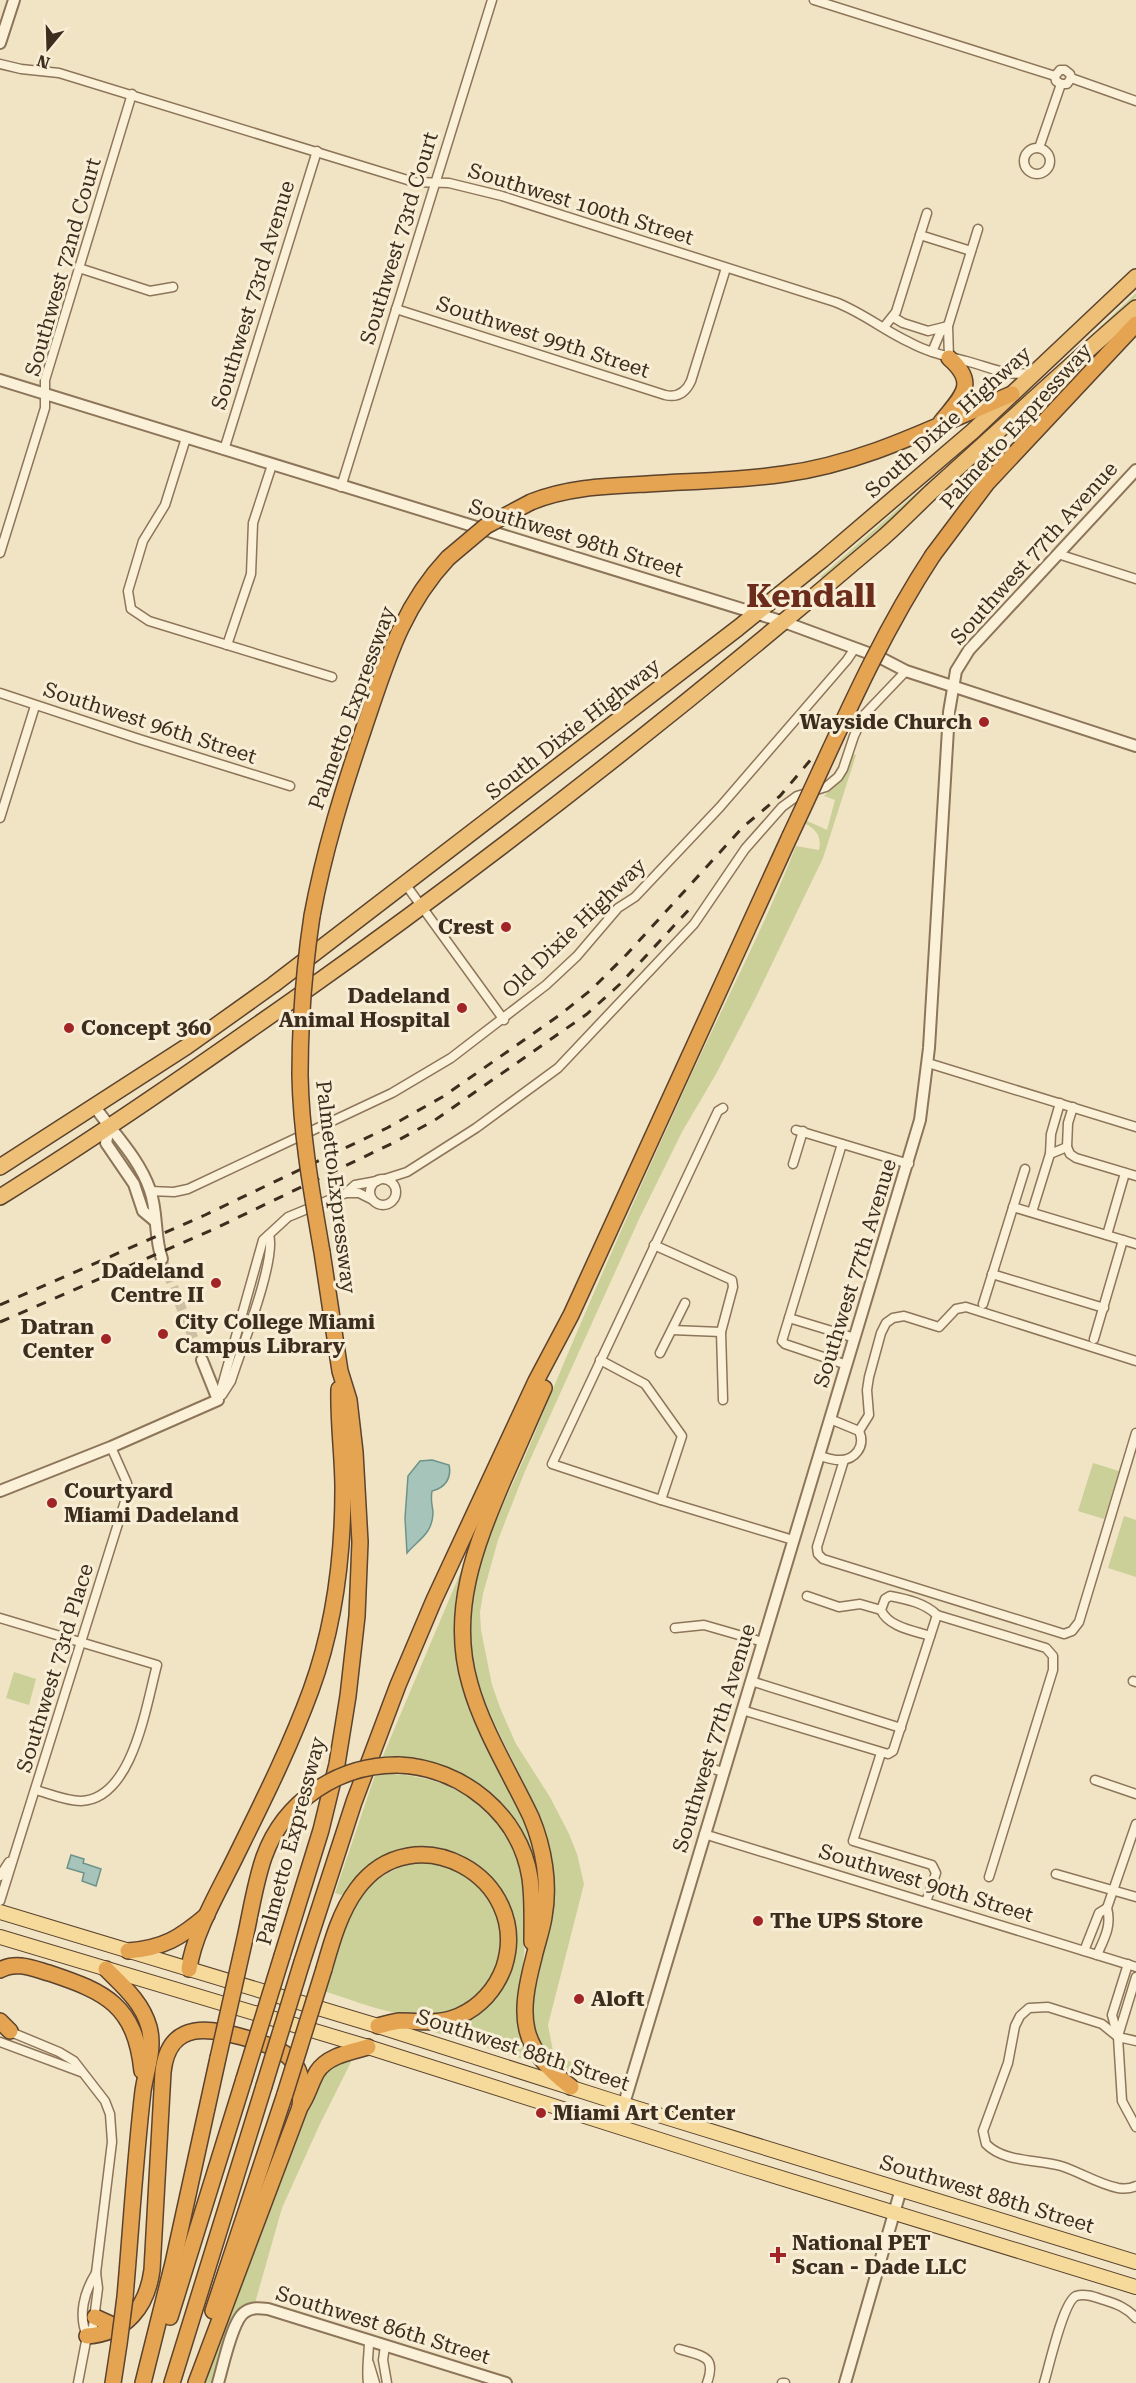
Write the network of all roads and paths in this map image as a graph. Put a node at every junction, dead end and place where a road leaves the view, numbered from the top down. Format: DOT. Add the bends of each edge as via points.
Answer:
graph roads {
  1 [pos="14,0"];
  2 [pos="492,0"];
  3 [pos="814,0"];
  4 [pos="0,43"];
  5 [pos="0,64"];
  6 [pos="1056,76"];
  7 [pos="1071,78"];
  8 [pos="1061,84"];
  9 [pos="132,94"];
  10 [pos="1136,100"];
  11 [pos="1040,148"];
  12 [pos="316,151"];
  13 [pos="435,183"];
  14 [pos="927,213"];
  15 [pos="978,229"];
  16 [pos="920,235"];
  17 [pos="971,251"];
  18 [pos="79,268"];
  19 [pos="726,268"];
  20 [pos="1136,278"];
  21 [pos="173,287"];
  22 [pos="1136,308"];
  23 [pos="396,309"];
  24 [pos="893,317"];
  25 [pos="1136,324"];
  26 [pos="948,326"];
  27 [pos="884,327"];
  28 [pos="932,352"];
  29 [pos="949,358"];
  30 [pos="1038,371"];
  31 [pos="0,380"];
  32 [pos="45,394"];
  33 [pos="1012,394"];
  34 [pos="937,428"];
  35 [pos="186,438"];
  36 [pos="224,450"];
  37 [pos="272,465"];
  38 [pos="1136,470"];
  39 [pos="341,487"];
  40 [pos="0,553"];
  41 [pos="1058,554"];
  42 [pos="1136,579"];
  43 [pos="756,614"];
  44 [pos="784,622"];
  45 [pos="227,645"];
  46 [pos="855,648"];
  47 [pos="906,671"];
  48 [pos="332,677"];
  49 [pos="952,685"];
  50 [pos="0,693"];
  51 [pos="35,705"];
  52 [pos="1136,746"];
  53 [pos="565,762"];
  54 [pos="581,785"];
  55 [pos="290,786"];
  56 [pos="0,818"];
  57 [pos="406,885"];
  58 [pos="422,907"];
  59 [pos="273,985"];
  60 [pos="504,1020"];
  61 [pos="252,1029"];
  62 [pos="928,1063"];
  63 [pos="1060,1103"];
  64 [pos="95,1107"];
  65 [pos="1073,1107"];
  66 [pos="723,1108"];
  67 [pos="109,1127"];
  68 [pos="1136,1127"];
  69 [pos="842,1144"];
  70 [pos="1067,1147"];
  71 [pos="1050,1154"];
  72 [pos="793,1164"];
  73 [pos="909,1164"];
  74 [pos="0,1167"];
  75 [pos="1025,1169"];
  76 [pos="407,1172"];
  77 [pos="1125,1173"];
  78 [pos="1136,1176"];
  79 [pos="381,1180"];
  80 [pos="150,1191"];
  81 [pos="396,1192"];
  82 [pos="346,1193"];
  83 [pos="0,1197"];
  84 [pos="371,1199"];
  85 [pos="1013,1207"];
  86 [pos="1032,1212"];
  87 [pos="156,1221"];
  88 [pos="1107,1235"];
  89 [pos="269,1236"];
  90 [pos="1124,1240"];
  91 [pos="1136,1244"];
  92 [pos="654,1245"];
  93 [pos="162,1259"];
  94 [pos="992,1274"];
  95 [pos="249,1291"];
  96 [pos="260,1294"];
  97 [pos="685,1303"];
  98 [pos="983,1304"];
  99 [pos="1104,1308"];
  100 [pos="571,1315"];
  101 [pos="789,1318"];
  102 [pos="672,1330"];
  103 [pos="721,1332"];
  104 [pos="855,1338"];
  105 [pos="1094,1339"];
  106 [pos="660,1353"];
  107 [pos="202,1360"];
  108 [pos="600,1360"];
  109 [pos="1136,1360"];
  110 [pos="847,1365"];
  111 [pos="340,1371"];
  112 [pos="218,1400"];
  113 [pos="723,1400"];
  114 [pos="830,1419"];
  115 [pos="859,1431"];
  116 [pos="1136,1433"];
  117 [pos="111,1447"];
  118 [pos="819,1456"];
  119 [pos="844,1460"];
  120 [pos="0,1491"];
  121 [pos="661,1500"];
  122 [pos="793,1540"];
  123 [pos="807,1596"];
  124 [pos="881,1610"];
  125 [pos="937,1616"];
  126 [pos="0,1618"];
  127 [pos="675,1628"];
  128 [pos="930,1636"];
  129 [pos="82,1642"];
  130 [pos="763,1642"];
  131 [pos="751,1681"];
  132 [pos="742,1710"];
  133 [pos="901,1728"];
  134 [pos="881,1753"];
  135 [pos="707,1767"];
  136 [pos="723,1772"];
  137 [pos="1095,1780"];
  138 [pos="36,1790"];
  139 [pos="1136,1794"];
  140 [pos="1136,1824"];
  141 [pos="705,1834"];
  142 [pos="16,1849"];
  143 [pos="1056,1874"];
  144 [pos="0,1876"];
  145 [pos="989,1877"];
  146 [pos="1113,1890"];
  147 [pos="1136,1897"];
  148 [pos="0,1901"];
  149 [pos="926,1902"];
  150 [pos="1107,1908"];
  151 [pos="0,1912"];
  152 [pos="207,1915"];
  153 [pos="0,1937"];
  154 [pos="128,1951"];
  155 [pos="1084,1951"];
  156 [pos="1097,1955"];
  157 [pos="533,1960"];
  158 [pos="1132,1966"];
  159 [pos="106,1969"];
  160 [pos="189,1969"];
  161 [pos="0,1970"];
  162 [pos="1136,1977"];
  163 [pos="199,1997"];
  164 [pos="378,2026"];
  165 [pos="2,2031"];
  166 [pos="1118,2037"];
  167 [pos="1136,2041"];
  168 [pos="368,2047"];
  169 [pos="81,2072"];
  170 [pos="571,2086"];
  171 [pos="143,2089"];
  172 [pos="623,2104"];
  173 [pos="300,2107"];
  174 [pos="617,2127"];
  175 [pos="1136,2127"];
  176 [pos="1136,2186"];
  177 [pos="901,2189"];
  178 [pos="894,2212"];
  179 [pos="1136,2262"];
  180 [pos="96,2273"];
  181 [pos="1136,2287"];
  182 [pos="95,2317"];
  183 [pos="1136,2318"];
  184 [pos="117,2327"];
  185 [pos="87,2336"];
  186 [pos="369,2341"];
  187 [pos="385,2346"];
  188 [pos="679,2349"];
  189 [pos="369,2363"];
  190 [pos="78,2383"];
  191 [pos="112,2383"];
  192 [pos="143,2383"];
  193 [pos="149,2383"];
  194 [pos="172,2383"];
  195 [pos="191,2383"];
  196 [pos="196,2383"];
  197 [pos="218,2383"];
  198 [pos="368,2383"];
  199 [pos="375,2383"];
  200 [pos="387,2383"];
  201 [pos="506,2383"];
  202 [pos="707,2383"];
  203 [pos="845,2383"];
  204 [pos="1044,2383"];
  1 -- 4 [label="street"];
  2 -- 13 [label="street, Southwest 73rd Court"];
  3 -- 6 [label="street"];
  5 -- 9 [label="street, Southwest 100th Street" via="59,73"];
  6 -- 7 [label="street" via="1065,70"];
  6 -- 8 [label="street"];
  7 -- 8 [label="street" via="1067,84"];
  7 -- 10 [label="street"];
  8 -- 11 [label="street"];
  9 -- 12 [label="street, Southwest 100th Street"];
  9 -- 18 [label="street, Southwest 72nd Court"];
  12 -- 13 [label="street, Southwest 100th Street" via="404,179"];
  12 -- 36 [label="street, Southwest 73rd Avenue"];
  13 -- 19 [label="street, Southwest 100th Street" via="502,196"];
  13 -- 23 [label="street, Southwest 73rd Court"];
  14 -- 16 [label="street"];
  15 -- 17 [label="street"];
  16 -- 17 [label="street"];
  16 -- 24 [label="street"];
  17 -- 26 [label="street"];
  18 -- 21 [label="street" via="150,291"];
  18 -- 32 [label="street, Southwest 72nd Court" via="45,380"];
  19 -- 23 [label="street, Southwest 99th Street" via="692,381 679,395 665,395"];
  19 -- 27 [label="street, Southwest 100th Street" via="836,302"];
  20 -- 30 [label="highway, South Dixie Highway"];
  22 -- 44 [label="highway, South Dixie Highway" via="883,539"];
  23 -- 39 [label="street, Southwest 73rd Court"];
  24 -- 26 [label="street" via="928,331"];
  24 -- 27 [label="street"];
  25 -- 100 [label="highway, Palmetto Expressway, bridge" via="987,483 900,607 790,836"];
  26 -- 28 [label="street" via="940,333"];
  26 -- 29 [label="street"];
  27 -- 28 [label="street, Southwest 100th Street"];
  28 -- 29 [label="street, Southwest 100th Street"];
  29 -- 30 [label="street, Southwest 100th Street" via="1010,374"];
  29 -- 34 [label="highway" via="961,368 966,386"];
  30 -- 33 [label="highway, South Dixie Highway"];
  31 -- 32 [label="street, Southwest 98th Street"];
  32 -- 35 [label="street, Southwest 98th Street"];
  32 -- 40 [label="street, Southwest 72nd Court" via="45,408"];
  33 -- 34 [label="highway, Palmetto Expressway"];
  33 -- 43 [label="highway, South Dixie Highway"];
  34 -- 111 [label="highway, Palmetto Expressway, bridge" via="875,453 808,471 588,487 531,502 486,526 448,558 411,604 392,647 335,816 319,875 304,976 300,1076 310,1181"];
  35 -- 36 [label="street, Southwest 98th Street"];
  35 -- 45 [label="street" via="165,505 143,541 128,591 130,609 149,621"];
  36 -- 37 [label="street, Southwest 98th Street"];
  37 -- 39 [label="street, Southwest 98th Street"];
  37 -- 45 [label="street" via="253,524 251,574"];
  38 -- 41 [label="street, Southwest 77th Avenue"];
  39 -- 43 [label="street, Southwest 98th Street"];
  41 -- 42 [label="street"];
  41 -- 49 [label="street, Southwest 77th Avenue" via="969,650"];
  43 -- 44 [label="street, Southwest 98th Street"];
  43 -- 53 [label="highway, South Dixie Highway"];
  44 -- 46 [label="street, Southwest 98th Street"];
  44 -- 54 [label="highway, South Dixie Highway"];
  45 -- 48 [label="street"];
  46 -- 47 [label="street, Southwest 98th Street"];
  46 -- 60 [label="street, Old Dixie Highway" via="720,807 635,897 618,908 577,956"];
  47 -- 49 [label="street, Southwest 98th Street"];
  47 -- 76 [label="street" via="864,715 838,777 826,787 797,796 782,807 739,856 694,924 558,1068 477,1128"];
  49 -- 52 [label="street, Southwest 98th Street"];
  49 -- 62 [label="street, Southwest 77th Avenue"];
  50 -- 51 [label="street, Southwest 96th Street"];
  51 -- 55 [label="street, Southwest 96th Street"];
  51 -- 56 [label="street"];
  53 -- 54 [label="highway"];
  53 -- 57 [label="highway, South Dixie Highway"];
  54 -- 58 [label="highway, South Dixie Highway"];
  57 -- 58 [label="street"];
  57 -- 59 [label="highway, South Dixie Highway"];
  58 -- 60 [label="street"];
  58 -- 61 [label="highway, South Dixie Highway"];
  59 -- 61 [label="highway" via="268,1004"];
  59 -- 64 [label="highway, South Dixie Highway"];
  60 -- 80 [label="street, Old Dixie Highway" via="452,1058 383,1097 188,1189"];
  61 -- 67 [label="highway, South Dixie Highway"];
  62 -- 63 [label="street"];
  62 -- 73 [label="street, Southwest 77th Avenue" via="922,1112"];
  63 -- 65 [label="street"];
  63 -- 71 [label="street"];
  64 -- 67 [label="street"];
  64 -- 74 [label="highway, South Dixie Highway"];
  65 -- 68 [label="street"];
  65 -- 70 [label="street"];
  66 -- 92 [label="street" via="718,1111"];
  67 -- 80 [label="street" via="142,1172"];
  67 -- 83 [label="highway, South Dixie Highway"];
  67 -- 87 [label="street" via="106,1143 134,1184 143,1211"];
  69 -- 72 [label="street" via="800,1130"];
  69 -- 73 [label="street"];
  69 -- 101 [label="street"];
  70 -- 71 [label="street"];
  70 -- 77 [label="street" via="1076,1158"];
  71 -- 86 [label="street"];
  73 -- 104 [label="street, Southwest 77th Avenue"];
  75 -- 85 [label="street"];
  76 -- 79 [label="street"];
  76 -- 81 [label="street"];
  77 -- 78 [label="street"];
  77 -- 88 [label="street"];
  79 -- 81 [label="street" via="393,1184"];
  79 -- 82 [label="street" via="354,1185"];
  79 -- 84 [label="street" via="370,1191"];
  80 -- 87 [label="street"];
  81 -- 84 [label="street" via="393,1201 386,1205"];
  82 -- 84 [label="street"];
  82 -- 89 [label="street" via="288,1218"];
  85 -- 86 [label="street"];
  85 -- 94 [label="street"];
  86 -- 88 [label="street"];
  87 -- 93 [label="street"];
  88 -- 90 [label="street"];
  89 -- 95 [label="street" via="263,1240"];
  89 -- 96 [label="street" via="271,1252"];
  90 -- 91 [label="street"];
  90 -- 99 [label="street"];
  92 -- 103 [label="street" via="732,1280"];
  92 -- 108 [label="street"];
  94 -- 98 [label="street"];
  94 -- 99 [label="street"];
  95 -- 96 [label="street"];
  95 -- 112 [label="street"];
  96 -- 112 [label="street" via="231,1381"];
  97 -- 102 [label="street"];
  99 -- 105 [label="street"];
  100 -- 157 [label="highway" via="563,1344 481,1533 463,1609 464,1653 472,1690 541,1847 545,1909"];
  100 -- 194 [label="highway, Palmetto Expressway, bridge" via="522,1411 398,1685 354,1802"];
  101 -- 104 [label="street"];
  101 -- 110 [label="street" via="782,1343"];
  102 -- 103 [label="street"];
  102 -- 106 [label="street"];
  103 -- 113 [label="street"];
  104 -- 110 [label="street, Southwest 77th Avenue"];
  107 -- 112 [label="street"];
  108 -- 121 [label="street" via="645,1384 682,1436"];
  108 -- 121 [label="street" via="552,1464"];
  109 -- 115 [label="street" via="966,1307 956,1309 939,1327 897,1317 886,1323 881,1333 868,1383 869,1415"];
  110 -- 114 [label="street, Southwest 77th Avenue"];
  111 -- 152 [label="highway" via="342,1528 324,1650 295,1731"];
  111 -- 193 [label="highway, Palmetto Expressway, bridge" via="350,1408 359,1501 359,1578 344,1722 330,1794"];
  112 -- 117 [label="street"];
  114 -- 115 [label="street"];
  114 -- 118 [label="street, Southwest 77th Avenue"];
  115 -- 119 [label="street" via="860,1448"];
  116 -- 119 [label="street" via="1080,1618 1075,1629 1064,1634 823,1559 817,1547"];
  117 -- 120 [label="street"];
  117 -- 129 [label="street, Southwest 73rd Place" via="128,1495"];
  118 -- 119 [label="street"];
  118 -- 122 [label="street, Southwest 77th Avenue"];
  121 -- 122 [label="street"];
  122 -- 130 [label="street, Southwest 77th Avenue"];
  123 -- 124 [label="street" via="839,1607 860,1604"];
  124 -- 125 [label="street" via="890,1596 930,1608"];
  124 -- 128 [label="street" via="891,1622"];
  125 -- 128 [label="street"];
  125 -- 145 [label="street" via="1046,1648 1053,1656 1053,1670"];
  126 -- 129 [label="street"];
  127 -- 130 [label="street" via="704,1625"];
  128 -- 133 [label="street"];
  129 -- 138 [label="street, Southwest 73rd Place"];
  129 -- 138 [label="street" via="158,1665 133,1750 116,1784 94,1798 71,1800"];
  130 -- 131 [label="street, Southwest 77th Avenue"];
  131 -- 132 [label="street, Southwest 77th Avenue"];
  131 -- 133 [label="street"];
  132 -- 134 [label="street"];
  132 -- 136 [label="street, Southwest 77th Avenue"];
  133 -- 134 [label="street" via="893,1751"];
  134 -- 149 [label="street" via="853,1841 935,1868"];
  135 -- 136 [label="street"];
  136 -- 141 [label="street, Southwest 77th Avenue"];
  137 -- 139 [label="street"];
  138 -- 142 [label="street, Southwest 73rd Place"];
  140 -- 146 [label="street"];
  141 -- 149 [label="street, Southwest 90th Street"];
  141 -- 172 [label="street, Southwest 77th Avenue"];
  142 -- 144 [label="street"];
  142 -- 148 [label="street, Southwest 73rd Place"];
  143 -- 146 [label="street"];
  146 -- 147 [label="street"];
  146 -- 150 [label="street"];
  149 -- 155 [label="street, Southwest 90th Street"];
  150 -- 155 [label="street" via="1099,1913"];
  150 -- 156 [label="street" via="1109,1927"];
  151 -- 154 [label="main road, Southwest 88th Street"];
  152 -- 154 [label="highway" via="172,1942"];
  152 -- 160 [label="highway"];
  153 -- 159 [label="main road, Southwest 88th Street"];
  154 -- 160 [label="main road, Southwest 88th Street"];
  155 -- 156 [label="street, Southwest 90th Street"];
  156 -- 158 [label="street, Southwest 90th Street"];
  157 -- 170 [label="highway" via="524,2012 529,2038 545,2065"];
  157 -- 192 [label="highway, bridge" via="530,1878 521,1845 493,1805 461,1782 429,1769 379,1766 330,1781 298,1803 274,1836 259,1874"];
  158 -- 166 [label="street" via="1112,2015"];
  159 -- 163 [label="main road, Southwest 88th Street"];
  159 -- 171 [label="highway" via="135,2000 148,2024 150,2054"];
  160 -- 163 [label="main road"];
  160 -- 164 [label="main road, Southwest 88th Street"];
  161 -- 171 [label="highway" via="26,1966 87,1986 107,1998 124,2015 136,2037"];
  162 -- 166 [label="street"];
  163 -- 168 [label="main road, Southwest 88th Street"];
  164 -- 170 [label="main road, Southwest 88th Street"];
  164 -- 195 [label="highway, bridge" via="400,2021 445,2020 466,2012 489,1993 503,1968 508,1937 501,1904 485,1881 462,1865 438,1856 412,1855 385,1864 369,1875 353,1895 337,1927"];
  165 -- 169 [label="street"];
  165 -- 169 [label="street" via="60,2052 74,2061"];
  166 -- 167 [label="street"];
  166 -- 175 [label="street" via="1122,2100"];
  166 -- 176 [label="street" via="1102,2024 1048,2007 1029,2008 1015,2026 1008,2063 983,2131 986,2144 1005,2155 1059,2166 1116,2187"];
  168 -- 173 [label="highway" via="322,2066"];
  168 -- 174 [label="main road, Southwest 88th Street"];
  169 -- 180 [label="street" via="105,2101 112,2126"];
  170 -- 172 [label="main road, Southwest 88th Street"];
  171 -- 191 [label="highway, bridge" via="125,2297"];
  172 -- 174 [label="street, Southwest 77th Avenue"];
  172 -- 177 [label="main road, Southwest 88th Street"];
  173 -- 184 [label="highway" via="302,2085 298,2069 278,2049 205,2028 189,2032 174,2044 166,2055 163,2072 151,2278 137,2310"];
  173 -- 196 [label="highway"];
  174 -- 178 [label="main road, Southwest 88th Street"];
  177 -- 178 [label="street"];
  177 -- 179 [label="main road, Southwest 88th Street"];
  178 -- 181 [label="main road, Southwest 88th Street"];
  178 -- 203 [label="street"];
  180 -- 182 [label="street"];
  180 -- 185 [label="street" via="87,2287 82,2323"];
  182 -- 184 [label="highway"];
  182 -- 185 [label="street"];
  183 -- 204 [label="street" via="1118,2304 1086,2295 1072,2299"];
  184 -- 185 [label="highway" via="106,2334"];
  185 -- 190 [label="street"];
  186 -- 187 [label="street, Southwest 86th Street"];
  186 -- 189 [label="street"];
  186 -- 197 [label="street, Southwest 86th Street" via="268,2309 249,2310 238,2320"];
  187 -- 200 [label="street"];
  187 -- 201 [label="street, Southwest 86th Street"];
  188 -- 202 [label="street" via="704,2356 710,2362 712,2370"];
  189 -- 198 [label="street"];
  189 -- 199 [label="street"];
}
